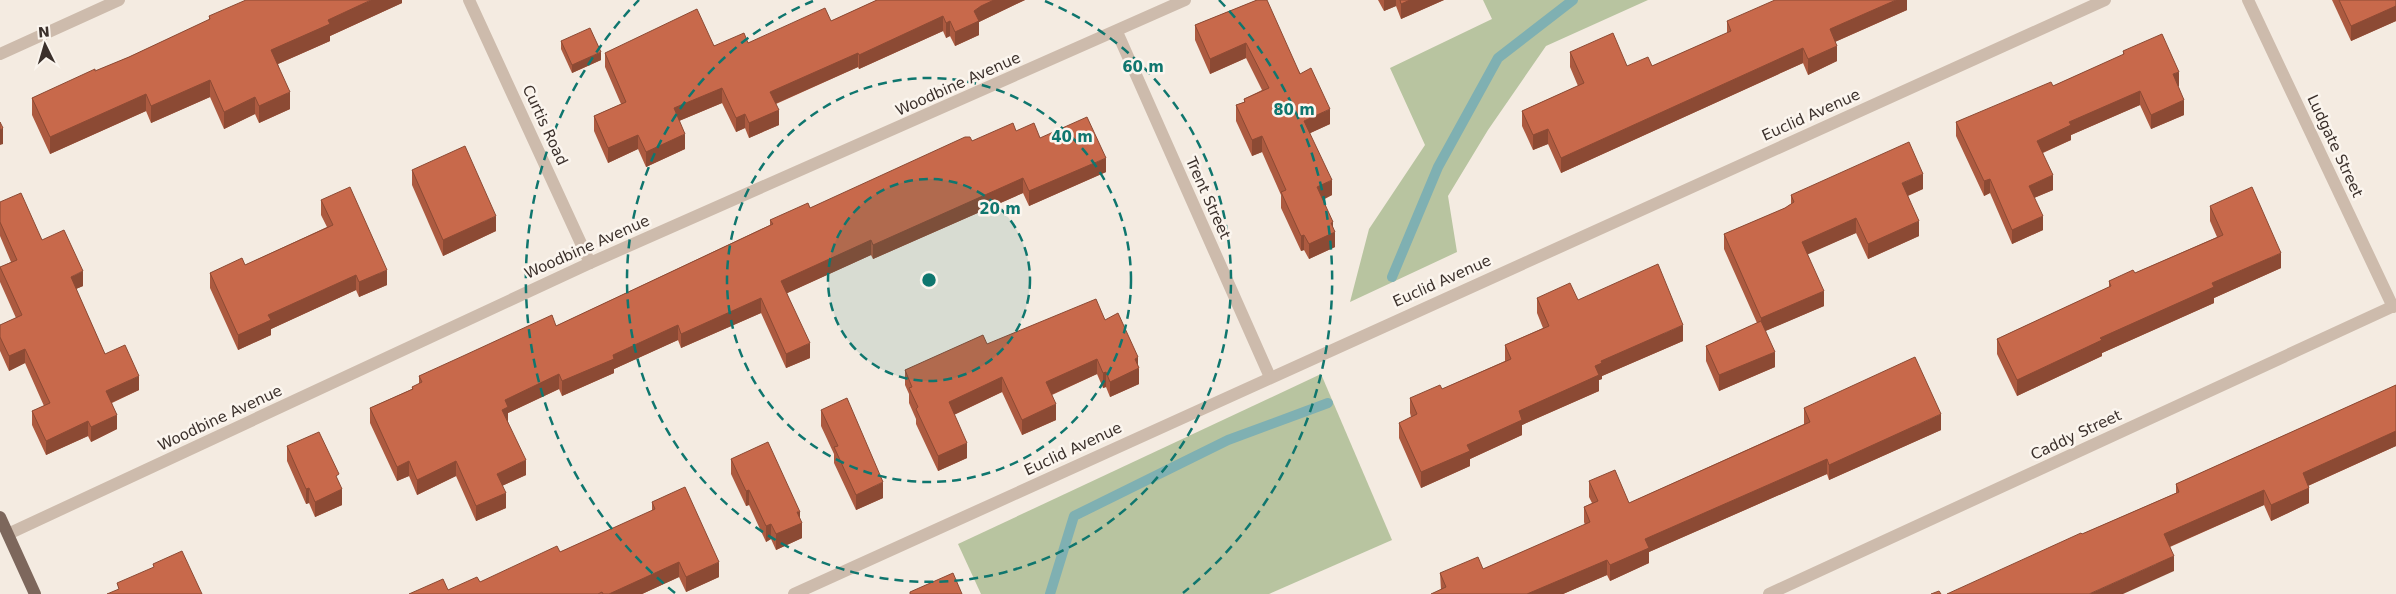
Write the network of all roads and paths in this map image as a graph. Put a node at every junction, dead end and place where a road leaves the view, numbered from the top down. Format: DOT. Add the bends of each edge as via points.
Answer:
graph roads {
  1 [pos="119,0"];
  2 [pos="469,0"];
  3 [pos="1185,0"];
  4 [pos="2105,0"];
  5 [pos="2248,0"];
  6 [pos="96,5"];
  7 [pos="1117,32"];
  8 [pos="0,54"];
  9 [pos="590,263"];
  10 [pos="2394,306"];
  11 [pos="1270,377"];
  12 [pos="0,517"];
  13 [pos="8,534"];
  14 [pos="35,594"];
  15 [pos="794,594"];
  16 [pos="1769,594"];
  1 -- 6 [label="street"];
  2 -- 9 [label="street, Curtis Road"];
  3 -- 7 [label="street, Woodbine Avenue"];
  4 -- 11 [label="street, Euclid Avenue"];
  5 -- 10 [label="street, Ludgate Street"];
  6 -- 8 [label="street"];
  7 -- 9 [label="street, Woodbine Avenue"];
  7 -- 11 [label="street, Trent Street"];
  9 -- 13 [label="street, Woodbine Avenue"];
  10 -- 16 [label="street, Caddy Street"];
  11 -- 15 [label="street, Euclid Avenue"];
  12 -- 13 [label="main road"];
  13 -- 14 [label="main road"];
}
